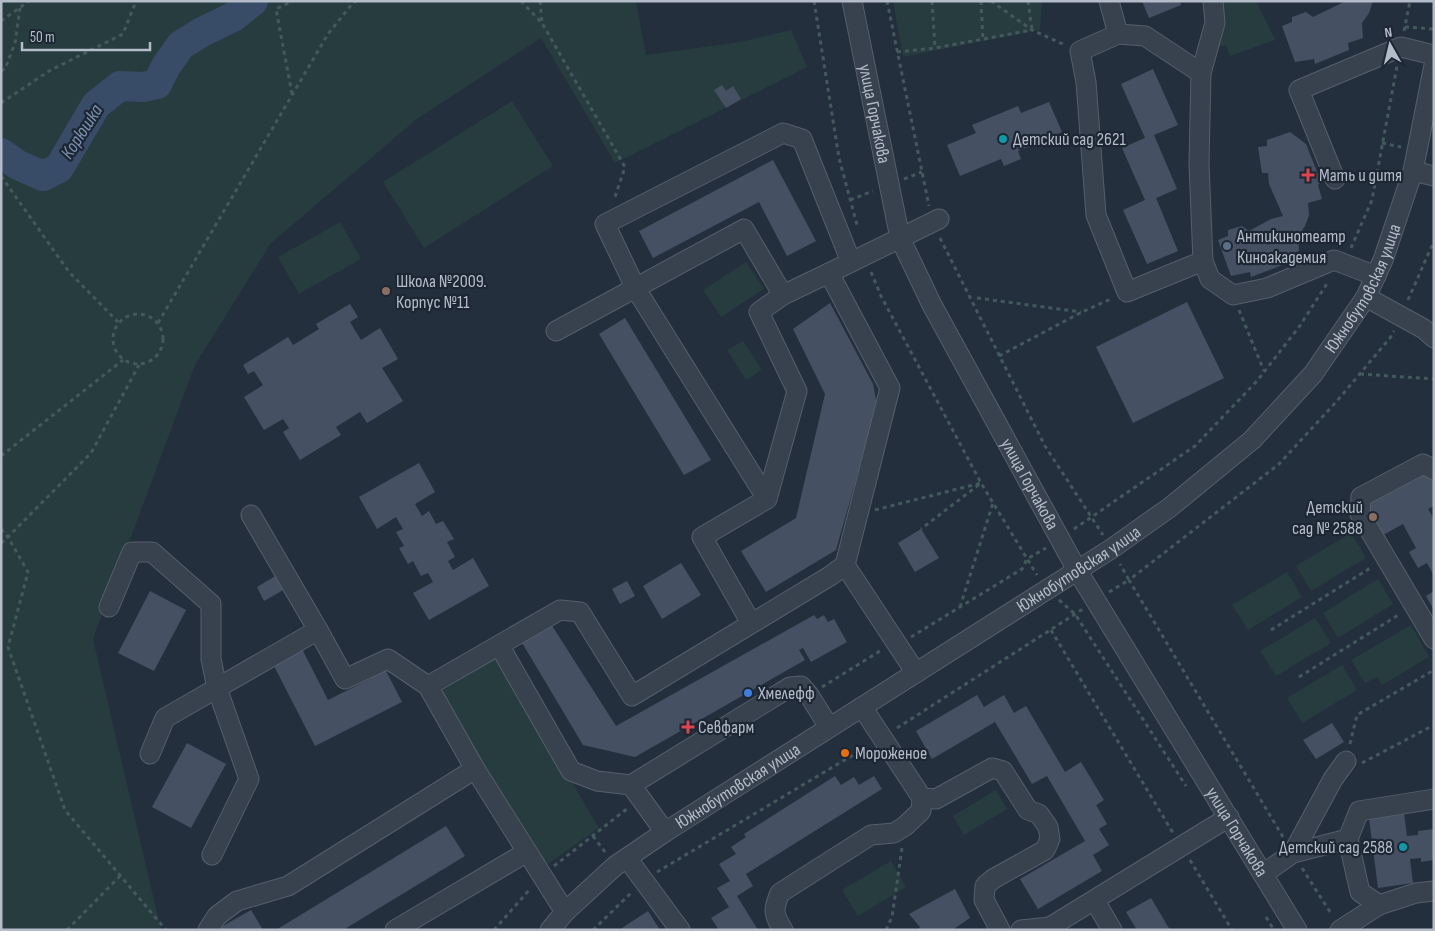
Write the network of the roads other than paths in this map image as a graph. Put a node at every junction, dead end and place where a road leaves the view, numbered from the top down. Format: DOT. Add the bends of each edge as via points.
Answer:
graph roads {
  1 [pos="852,1"];
  2 [pos="1109,1"];
  3 [pos="1213,1"];
  4 [pos="1118,34"];
  5 [pos="1434,55"];
  6 [pos="1434,65"];
  7 [pos="1201,73"];
  8 [pos="1414,171"];
  9 [pos="1434,176"];
  10 [pos="1335,179"];
  11 [pos="936,221"];
  12 [pos="900,238"];
  13 [pos="1203,261"];
  14 [pos="851,262"];
  15 [pos="829,273"];
  16 [pos="1376,276"];
  17 [pos="636,289"];
  18 [pos="783,295"];
  19 [pos="1366,297"];
  20 [pos="1430,330"];
  21 [pos="556,331"];
  22 [pos="1434,470"];
  23 [pos="767,499"];
  24 [pos="252,515"];
  25 [pos="845,565"];
  26 [pos="1077,570"];
  27 [pos="109,607"];
  28 [pos="751,624"];
  29 [pos="318,630"];
  30 [pos="1434,639"];
  31 [pos="499,645"];
  32 [pos="916,673"];
  33 [pos="428,686"];
  34 [pos="217,688"];
  35 [pos="862,707"];
  36 [pos="829,727"];
  37 [pos="150,754"];
  38 [pos="1346,761"];
  39 [pos="475,769"];
  40 [pos="636,792"];
  41 [pos="922,798"];
  42 [pos="1434,798"];
  43 [pos="1229,818"];
  44 [pos="665,832"];
  45 [pos="1348,839"];
  46 [pos="526,852"];
  47 [pos="1293,853"];
  48 [pos="212,855"];
  49 [pos="627,858"];
  50 [pos="1263,874"];
  51 [pos="1434,891"];
  52 [pos="1095,901"];
  53 [pos="1379,905"];
  54 [pos="565,912"];
  55 [pos="1340,929"];
  56 [pos="208,930"];
  57 [pos="395,930"];
  58 [pos="550,930"];
  59 [pos="680,930"];
  60 [pos="783,930"];
  61 [pos="1000,930"];
  62 [pos="1021,930"];
  63 [pos="1112,930"];
  64 [pos="1297,930"];
  1 -- 12 [label="street, улица Горчакова"];
  2 -- 4 [label="street"];
  3 -- 7 [label="street" via="1215,23"];
  4 -- 7 [label="street" via="1145,36"];
  4 -- 13 [label="street" via="1080,51 1086,82 1096,215 1127,292"];
  5 -- 10 [label="street" via="1401,47 1299,90"];
  6 -- 8 [label="street, Южнобутовская улица"];
  7 -- 13 [label="street" via="1199,164"];
  8 -- 9 [label="street"];
  8 -- 16 [label="street, Южнобутовская улица"];
  11 -- 12 [label="street"];
  12 -- 14 [label="street"];
  12 -- 26 [label="street, улица Горчакова" via="932,306"];
  13 -- 16 [label="street" via="1210,279 1233,295 1267,288 1334,260"];
  14 -- 15 [label="street"];
  14 -- 17 [label="street" via="802,139 782,134 605,224"];
  15 -- 18 [label="street"];
  15 -- 25 [label="street" via="890,388"];
  16 -- 19 [label="street, Южнобутовская улица"];
  17 -- 18 [label="street" via="744,229"];
  17 -- 21 [label="street"];
  17 -- 23 [label="street"];
  18 -- 23 [label="street" via="759,312 797,391"];
  19 -- 20 [label="street"];
  19 -- 26 [label="street, Южнобутовская улица" via="1314,374 1252,440 1169,508"];
  22 -- 30 [label="street" via="1423,464 1361,497 1360,514"];
  23 -- 28 [label="street" via="702,537"];
  24 -- 29 [label="street"];
  25 -- 28 [label="street"];
  25 -- 32 [label="street"];
  26 -- 32 [label="street, Южнобутовская улица"];
  26 -- 43 [label="street, улица Горчакова"];
  27 -- 34 [label="street" via="132,552 152,552 211,604 211,659"];
  28 -- 31 [label="street" via="632,696 580,612 560,610"];
  29 -- 33 [label="street" via="345,679 388,658"];
  29 -- 34 [label="street"];
  31 -- 33 [label="street"];
  31 -- 40 [label="street" via="572,771"];
  32 -- 35 [label="street, Южнобутовская улица"];
  33 -- 39 [label="street"];
  34 -- 37 [label="street" via="165,718"];
  34 -- 48 [label="street" via="249,779"];
  35 -- 36 [label="street, Южнобутовская улица"];
  35 -- 41 [label="street"];
  36 -- 40 [label="street" via="809,694 801,686 790,687"];
  36 -- 44 [label="street, Южнобутовская улица"];
  38 -- 47 [label="street"];
  39 -- 46 [label="street"];
  39 -- 56 [label="street" via="288,886 237,901 217,916"];
  40 -- 44 [label="street"];
  41 -- 60 [label="street" via="921,811 894,833 871,835 780,893 774,906 776,919"];
  41 -- 61 [label="street" via="936,798 992,768 1003,771 1028,810 1039,814 1048,826 1050,840 1045,850 985,886 984,900"];
  42 -- 45 [label="street" via="1359,811"];
  43 -- 50 [label="street, улица Горчакова"];
  43 -- 52 [label="street"];
  44 -- 49 [label="street, Южнобутовская улица"];
  45 -- 47 [label="street"];
  45 -- 53 [label="street" via="1360,892"];
  46 -- 54 [label="street"];
  46 -- 57 [label="street"];
  47 -- 50 [label="street"];
  49 -- 54 [label="street, Южнобутовская улица"];
  49 -- 59 [label="street"];
  50 -- 64 [label="street, улица Горчакова"];
  51 -- 53 [label="street" via="1416,893"];
  52 -- 62 [label="street" via="1050,928"];
  52 -- 63 [label="street"];
  53 -- 55 [label="street"];
  54 -- 58 [label="street, Южнобутовская улица"];
}
